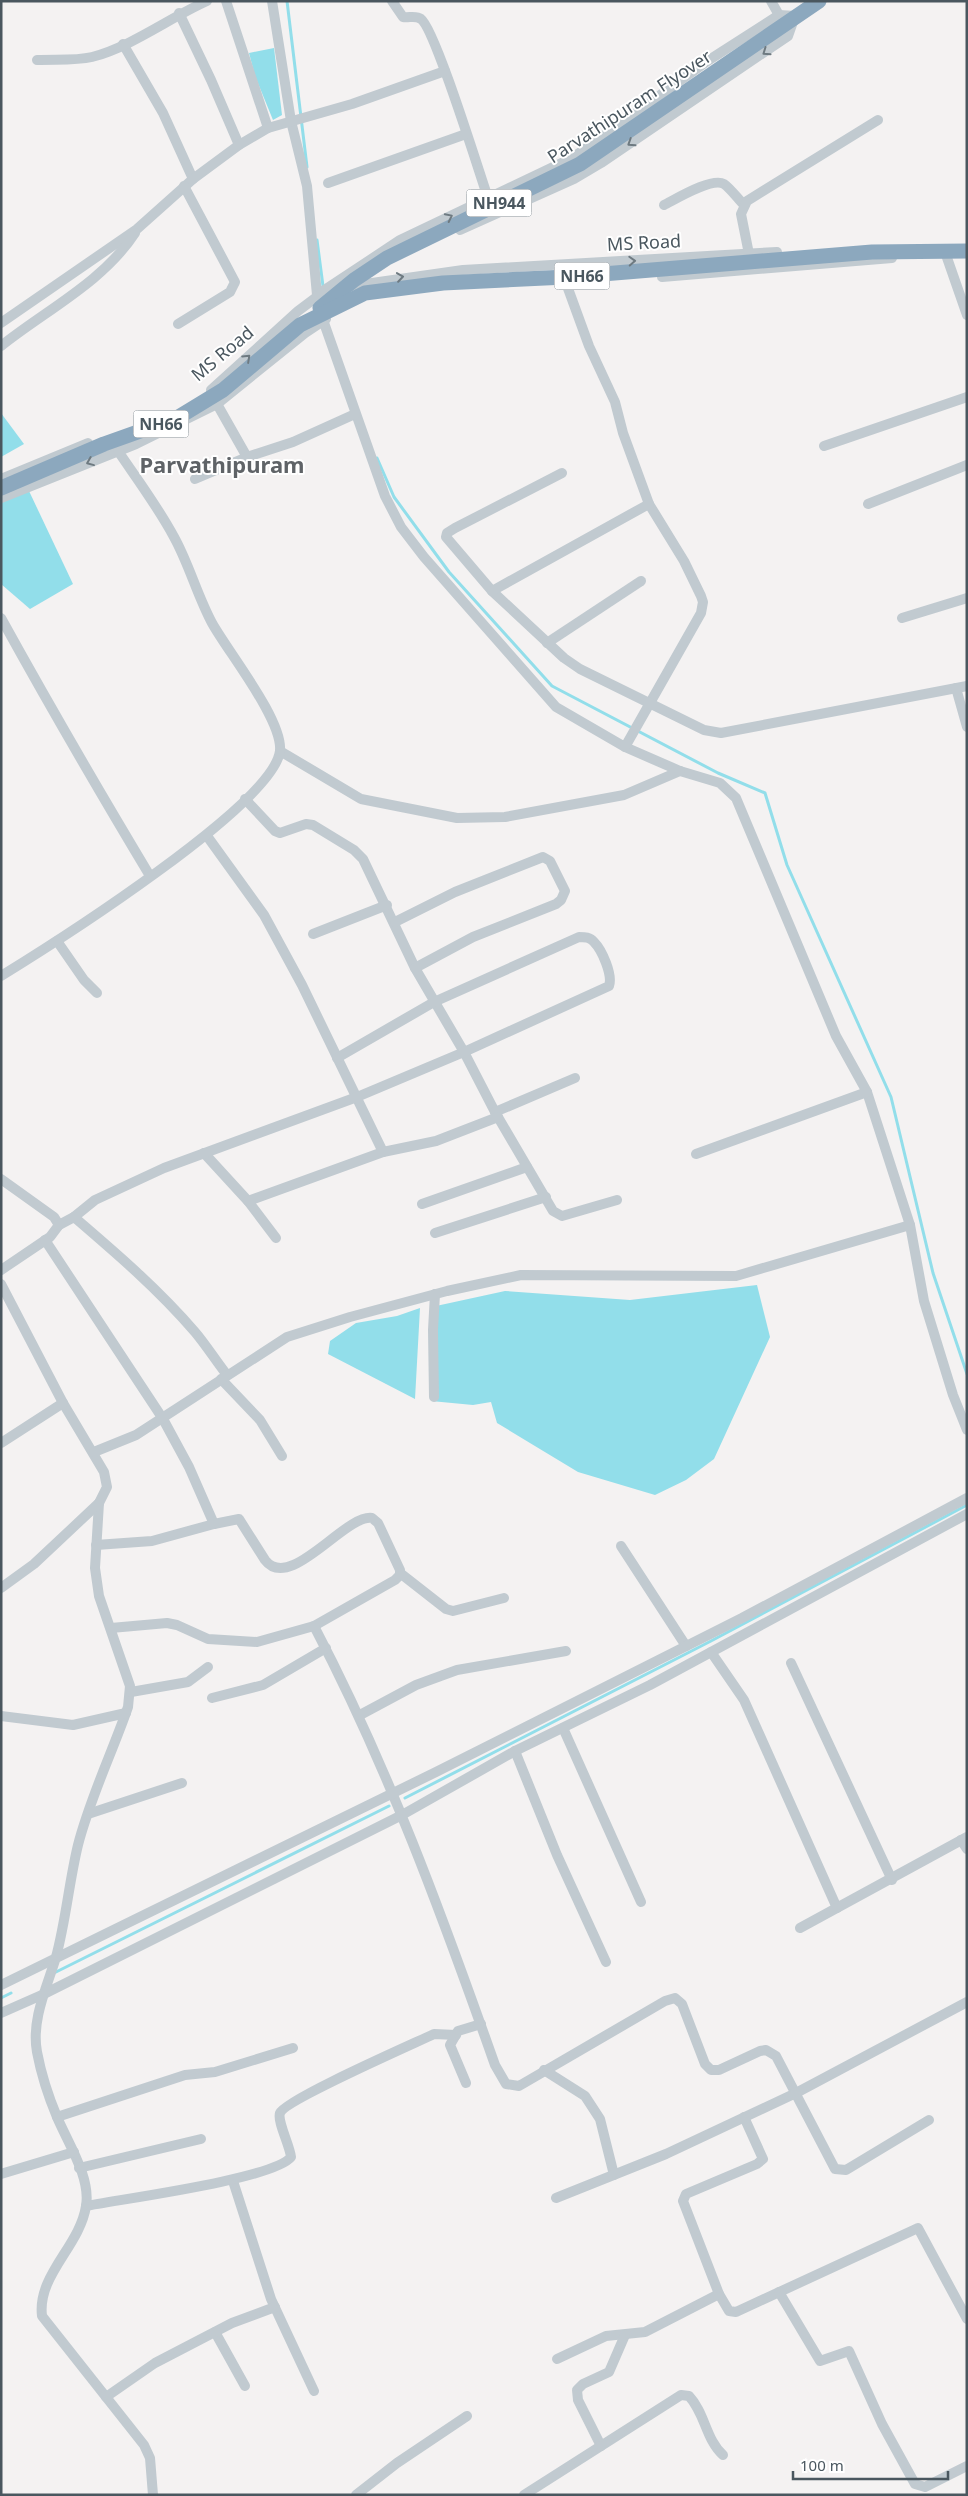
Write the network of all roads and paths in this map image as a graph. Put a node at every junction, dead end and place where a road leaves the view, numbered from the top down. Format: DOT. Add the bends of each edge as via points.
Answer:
graph roads {
  1 [pos="207,1"];
  2 [pos="226,1"];
  3 [pos="272,1"];
  4 [pos="392,1"];
  5 [pos="771,1"];
  6 [pos="805,1"];
  7 [pos="819,1"];
  8 [pos="179,13"];
  9 [pos="779,15"];
  10 [pos="795,16"];
  11 [pos="123,44"];
  12 [pos="37,60"];
  13 [pos="445,71"];
  14 [pos="293,120"];
  15 [pos="878,120"];
  16 [pos="268,128"];
  17 [pos="466,134"];
  18 [pos="238,146"];
  19 [pos="193,180"];
  20 [pos="328,183"];
  21 [pos="184,186"];
  22 [pos="488,198"];
  23 [pos="744,204"];
  24 [pos="664,205"];
  25 [pos="137,229"];
  26 [pos="967,251"];
  27 [pos="937,252"];
  28 [pos="749,254"];
  29 [pos="566,283"];
  30 [pos="360,284"];
  31 [pos="317,295"];
  32 [pos="967,315"];
  33 [pos="323,320"];
  34 [pos="1,323"];
  35 [pos="178,324"];
  36 [pos="300,325"];
  37 [pos="1,346"];
  38 [pos="967,397"];
  39 [pos="217,404"];
  40 [pos="355,414"];
  41 [pos="824,446"];
  42 [pos="118,451"];
  43 [pos="247,457"];
  44 [pos="967,465"];
  45 [pos="562,473"];
  46 [pos="1,479"];
  47 [pos="195,479"];
  48 [pos="1,488"];
  49 [pos="1,498"];
  50 [pos="649,504"];
  51 [pos="868,504"];
  52 [pos="640,581"];
  53 [pos="492,591"];
  54 [pos="967,598"];
  55 [pos="1,618"];
  56 [pos="902,618"];
  57 [pos="547,643"];
  58 [pos="967,686"];
  59 [pos="956,688"];
  60 [pos="650,704"];
  61 [pos="967,728"];
  62 [pos="625,747"];
  63 [pos="280,751"];
  64 [pos="680,771"];
  65 [pos="245,799"];
  66 [pos="207,836"];
  67 [pos="150,876"];
  68 [pos="387,905"];
  69 [pos="395,922"];
  70 [pos="313,934"];
  71 [pos="58,941"];
  72 [pos="415,968"];
  73 [pos="1,976"];
  74 [pos="97,993"];
  75 [pos="434,1002"];
  76 [pos="464,1052"];
  77 [pos="337,1058"];
  78 [pos="575,1078"];
  79 [pos="867,1092"];
  80 [pos="357,1097"];
  81 [pos="496,1114"];
  82 [pos="382,1152"];
  83 [pos="204,1153"];
  84 [pos="696,1154"];
  85 [pos="527,1167"];
  86 [pos="1,1179"];
  87 [pos="546,1197"];
  88 [pos="617,1200"];
  89 [pos="248,1201"];
  90 [pos="422,1204"];
  91 [pos="74,1217"];
  92 [pos="59,1224"];
  93 [pos="910,1225"];
  94 [pos="435,1233"];
  95 [pos="276,1238"];
  96 [pos="45,1240"];
  97 [pos="1,1270"];
  98 [pos="1,1284"];
  99 [pos="435,1294"];
  100 [pos="224,1377"];
  101 [pos="434,1397"];
  102 [pos="63,1403"];
  103 [pos="163,1419"];
  104 [pos="967,1430"];
  105 [pos="1,1443"];
  106 [pos="94,1452"];
  107 [pos="282,1456"];
  108 [pos="967,1498"];
  109 [pos="99,1503"];
  110 [pos="967,1514"];
  111 [pos="214,1524"];
  112 [pos="96,1545"];
  113 [pos="621,1546"];
  114 [pos="400,1573"];
  115 [pos="1,1588"];
  116 [pos="504,1598"];
  117 [pos="314,1626"];
  118 [pos="111,1628"];
  119 [pos="686,1646"];
  120 [pos="326,1648"];
  121 [pos="566,1651"];
  122 [pos="711,1652"];
  123 [pos="791,1663"];
  124 [pos="208,1667"];
  125 [pos="130,1692"];
  126 [pos="212,1698"];
  127 [pos="126,1713"];
  128 [pos="1,1716"];
  129 [pos="360,1716"];
  130 [pos="563,1728"];
  131 [pos="515,1751"];
  132 [pos="182,1783"];
  133 [pos="392,1792"];
  134 [pos="88,1814"];
  135 [pos="402,1815"];
  136 [pos="965,1842"];
  137 [pos="892,1880"];
  138 [pos="640,1902"];
  139 [pos="837,1908"];
  140 [pos="800,1928"];
  141 [pos="56,1956"];
  142 [pos="606,1962"];
  143 [pos="1,1985"];
  144 [pos="44,1994"];
  145 [pos="967,2002"];
  146 [pos="1,2013"];
  147 [pos="480,2024"];
  148 [pos="456,2035"];
  149 [pos="293,2048"];
  150 [pos="544,2070"];
  151 [pos="466,2083"];
  152 [pos="796,2092"];
  153 [pos="57,2117"];
  154 [pos="744,2117"];
  155 [pos="929,2120"];
  156 [pos="201,2139"];
  157 [pos="74,2152"];
  158 [pos="79,2168"];
  159 [pos="1,2174"];
  160 [pos="614,2175"];
  161 [pos="233,2181"];
  162 [pos="556,2198"];
  163 [pos="86,2206"];
  164 [pos="779,2292"];
  165 [pos="719,2294"];
  166 [pos="275,2307"];
  167 [pos="967,2319"];
  168 [pos="215,2332"];
  169 [pos="625,2335"];
  170 [pos="557,2359"];
  171 [pos="245,2386"];
  172 [pos="314,2391"];
  173 [pos="106,2397"];
  174 [pos="467,2416"];
  175 [pos="601,2446"];
  176 [pos="723,2455"];
  177 [pos="967,2466"];
  178 [pos="921,2491"];
  179 [pos="153,2495"];
  180 [pos="356,2495"];
  181 [pos="524,2495"];
  1 -- 8 [label="street"];
  2 -- 16 [label="street"];
  3 -- 14 [label="street"];
  4 -- 13 [label="street" via="403,17 415,16 424,21"];
  5 -- 9 [label="street"];
  6 -- 10 [label="highway, MS Road / NH944"];
  7 -- 10 [label="highway, NH944"];
  8 -- 11 [label="street"];
  8 -- 18 [label="street"];
  9 -- 10 [label="street"];
  9 -- 22 [label="street, MS Road" via="709,60 572,158"];
  10 -- 30 [label="street, MS Road, one-way" via="788,36 601,163 574,179 409,253"];
  10 -- 36 [label="highway, Parvathipuram Flyover / NH944" via="580,164 387,258 354,280"];
  11 -- 12 [label="street" via="90,57"];
  11 -- 19 [label="street" via="163,113"];
  13 -- 14 [label="street" via="352,104"];
  13 -- 17 [label="street"];
  14 -- 16 [label="street"];
  14 -- 31 [label="street" via="307,186"];
  15 -- 23 [label="street"];
  16 -- 18 [label="street"];
  17 -- 20 [label="street"];
  17 -- 22 [label="street"];
  18 -- 19 [label="street"];
  19 -- 21 [label="street"];
  21 -- 25 [label="street"];
  21 -- 35 [label="street" via="235,282 230,292"];
  31 -- 22 [label="street, MS Road, one-way" via="400,240"];
  23 -- 24 [label="street" via="718,182"];
  23 -- 28 [label="street" via="741,214"];
  25 -- 34 [label="street"];
  25 -- 37 [label="street" via="109,266"];
  26 -- 27 [label="highway, NH66"];
  27 -- 28 [label="street, MS Road" via="877,246"];
  27 -- 29 [label="street" via="768,269"];
  27 -- 32 [label="street"];
  27 -- 36 [label="highway, NH66" via="872,252 566,277 443,283 365,292"];
  30 -- 28 [label="street, MS Road, one-way" via="464,270"];
  29 -- 33 [label="street" via="415,291 368,300"];
  29 -- 50 [label="street" via="589,346 615,402"];
  30 -- 31 [label="street, MS Road"];
  30 -- 33 [label="street, MS Road"];
  31 -- 33 [label="street"];
  46 -- 31 [label="street, MS Road, one-way" via="173,412 216,387"];
  33 -- 39 [label="street"];
  33 -- 40 [label="street"];
  36 -- 48 [label="highway, NH66" via="223,390 177,418 104,444"];
  38 -- 41 [label="street"];
  39 -- 42 [label="street"];
  39 -- 43 [label="street"];
  40 -- 43 [label="street" via="293,442"];
  40 -- 62 [label="street" via="385,496 400,527 424,557 556,708"];
  42 -- 49 [label="street, one-way"];
  42 -- 63 [label="street" via="174,537 211,622 278,733"];
  43 -- 47 [label="street"];
  44 -- 51 [label="street"];
  45 -- 53 [label="street" via="447,533 447,540"];
  50 -- 53 [label="street"];
  50 -- 60 [label="street" via="684,560 703,602 701,613"];
  52 -- 57 [label="street"];
  53 -- 57 [label="street"];
  54 -- 56 [label="street"];
  55 -- 67 [label="street"];
  57 -- 60 [label="street" via="580,669"];
  58 -- 59 [label="street"];
  59 -- 60 [label="street" via="721,733 704,730"];
  59 -- 61 [label="street"];
  60 -- 62 [label="street"];
  62 -- 64 [label="street"];
  63 -- 64 [label="street" via="361,799 457,818 505,817 624,795"];
  63 -- 65 [label="street" via="266,779"];
  64 -- 79 [label="street" via="720,783 736,798 836,1036"];
  65 -- 66 [label="street"];
  65 -- 68 [label="street" via="275,831 284,833 306,824 313,825 354,850 363,859"];
  66 -- 67 [label="street"];
  66 -- 77 [label="street" via="264,915"];
  67 -- 71 [label="street"];
  68 -- 69 [label="street"];
  68 -- 70 [label="street"];
  69 -- 72 [label="street"];
  69 -- 72 [label="street" via="455,892 543,857 550,861 565,891 556,904 473,937"];
  71 -- 73 [label="street"];
  71 -- 74 [label="street" via="84,980"];
  72 -- 75 [label="street"];
  75 -- 76 [label="street"];
  75 -- 76 [label="street" via="579,937 594,942 610,977 609,986"];
  75 -- 77 [label="street"];
  76 -- 80 [label="street"];
  76 -- 81 [label="street"];
  77 -- 80 [label="street"];
  78 -- 81 [label="street"];
  79 -- 84 [label="street"];
  79 -- 93 [label="street"];
  80 -- 82 [label="street"];
  80 -- 83 [label="street"];
  81 -- 82 [label="street" via="436,1141"];
  81 -- 85 [label="street"];
  82 -- 89 [label="street"];
  83 -- 89 [label="street"];
  83 -- 91 [label="street" via="95,1200"];
  85 -- 87 [label="street"];
  85 -- 90 [label="street"];
  86 -- 92 [label="street"];
  87 -- 88 [label="street" via="554,1211 562,1216"];
  87 -- 94 [label="street"];
  89 -- 95 [label="street"];
  91 -- 92 [label="street"];
  91 -- 100 [label="street" via="157,1292 195,1332"];
  92 -- 96 [label="street"];
  93 -- 99 [label="street" via="736,1276 522,1275"];
  93 -- 104 [label="street" via="924,1301"];
  96 -- 97 [label="street"];
  96 -- 103 [label="street"];
  98 -- 102 [label="street"];
  99 -- 100 [label="street" via="287,1338"];
  99 -- 101 [label="street"];
  100 -- 103 [label="street"];
  100 -- 107 [label="street" via="260,1420"];
  102 -- 105 [label="street"];
  102 -- 106 [label="street"];
  103 -- 106 [label="street" via="136,1435"];
  103 -- 111 [label="street"];
  106 -- 109 [label="street" via="107,1487"];
  108 -- 119 [label="street"];
  109 -- 112 [label="street"];
  109 -- 115 [label="street" via="34,1564"];
  110 -- 122 [label="street"];
  111 -- 112 [label="street" via="152,1541"];
  111 -- 114 [label="street" via="239,1519 265,1560 275,1568 303,1560 359,1520 372,1518 378,1523"];
  112 -- 118 [label="street" via="99,1596"];
  113 -- 119 [label="street"];
  114 -- 116 [label="street" via="453,1611"];
  114 -- 117 [label="street" via="395,1580"];
  117 -- 118 [label="street" via="257,1642 208,1639 167,1623"];
  117 -- 120 [label="street"];
  118 -- 125 [label="street"];
  119 -- 133 [label="street"];
  120 -- 126 [label="street" via="263,1684"];
  120 -- 129 [label="street"];
  121 -- 129 [label="street" via="457,1670 416,1685"];
  122 -- 130 [label="street"];
  122 -- 139 [label="street" via="744,1700"];
  123 -- 137 [label="street"];
  124 -- 125 [label="street" via="188,1682"];
  125 -- 127 [label="street"];
  127 -- 128 [label="street" via="73,1725"];
  127 -- 134 [label="street"];
  129 -- 133 [label="street"];
  130 -- 131 [label="street"];
  130 -- 138 [label="street"];
  131 -- 135 [label="street"];
  131 -- 142 [label="street" via="557,1855"];
  132 -- 134 [label="street"];
  133 -- 135 [label="street"];
  133 -- 141 [label="street"];
  134 -- 141 [label="street" via="78,1845"];
  135 -- 144 [label="street"];
  135 -- 147 [label="street"];
  136 -- 137 [label="street"];
  137 -- 139 [label="street"];
  139 -- 140 [label="street"];
  141 -- 143 [label="street"];
  141 -- 144 [label="street"];
  144 -- 146 [label="street"];
  144 -- 153 [label="street" via="38,2015 36,2051"];
  145 -- 152 [label="street"];
  147 -- 148 [label="street" via="458,2031"];
  147 -- 150 [label="street" via="495,2065 506,2084 519,2086"];
  148 -- 151 [label="street" via="450,2045"];
  148 -- 161 [label="street" via="434,2034 283,2109 280,2118 291,2157 282,2164"];
  149 -- 153 [label="street" via="215,2072 185,2075"];
  150 -- 152 [label="street" via="675,1998 682,2004 705,2064 711,2070 719,2070 766,2050 780,2062"];
  150 -- 160 [label="street" via="585,2096 600,2119"];
  152 -- 154 [label="street"];
  152 -- 155 [label="street" via="832,2166 840,2171"];
  153 -- 157 [label="street"];
  154 -- 160 [label="street"];
  154 -- 165 [label="street" via="763,2159 683,2197 683,2206"];
  156 -- 158 [label="street"];
  157 -- 158 [label="street"];
  157 -- 159 [label="street"];
  158 -- 163 [label="street"];
  160 -- 162 [label="street"];
  161 -- 163 [label="street"];
  161 -- 166 [label="street"];
  163 -- 173 [label="street" via="78,2230 43,2290 40,2304 46,2323"];
  164 -- 165 [label="street" via="736,2312 728,2311"];
  164 -- 167 [label="street" via="918,2228"];
  164 -- 178 [label="street" via="820,2361 849,2351 882,2424"];
  165 -- 169 [label="street" via="646,2332"];
  166 -- 168 [label="street"];
  166 -- 172 [label="street"];
  168 -- 171 [label="street"];
  168 -- 173 [label="street" via="155,2363"];
  169 -- 170 [label="street" via="606,2336"];
  169 -- 175 [label="street" via="609,2372 577,2390 578,2400"];
  173 -- 179 [label="street" via="144,2445 150,2458"];
  174 -- 180 [label="street"];
  175 -- 176 [label="street" via="685,2394 698,2407 714,2445"];
  175 -- 181 [label="street"];
  177 -- 178 [label="street"];
}
